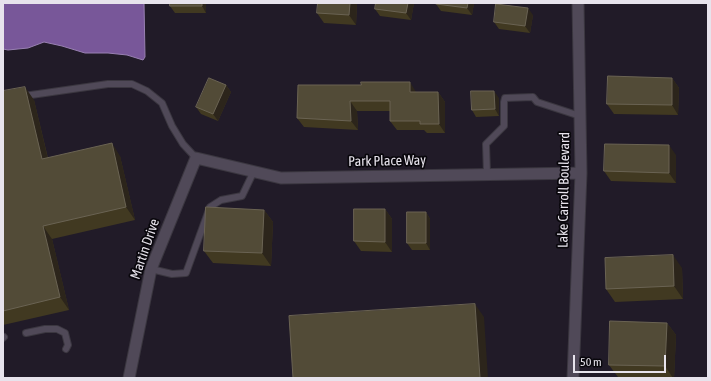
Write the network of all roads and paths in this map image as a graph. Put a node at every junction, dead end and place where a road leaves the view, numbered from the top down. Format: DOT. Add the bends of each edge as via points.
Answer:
graph roads {
  1 [pos="578,3"];
  2 [pos="18,97"];
  3 [pos="580,116"];
  4 [pos="196,158"];
  5 [pos="254,171"];
  6 [pos="581,173"];
  7 [pos="488,174"];
  8 [pos="151,269"];
  9 [pos="26,333"];
  10 [pos="66,349"];
  11 [pos="130,378"];
  12 [pos="573,378"];
  1 -- 3 [label="street, Lake Carroll Boulevard"];
  2 -- 4 [label="lane" via="108,84 132,84 147,90 162,103 183,144"];
  3 -- 6 [label="street, Lake Carroll Boulevard"];
  3 -- 7 [label="lane" via="537,102 533,97 505,98 504,126 486,144"];
  4 -- 5 [label="street, Park Place Way"];
  4 -- 8 [label="street, Martin Drive"];
  5 -- 7 [label="street, Park Place Way" via="281,178"];
  5 -- 8 [label="lane" via="242,196 221,200 210,207 186,273 172,274"];
  6 -- 7 [label="street, Park Place Way"];
  6 -- 12 [label="street, Lake Carroll Boulevard"];
  8 -- 11 [label="street, Martin Drive"];
  9 -- 10 [label="lane" via="57,328 65,334 68,345"];
}
